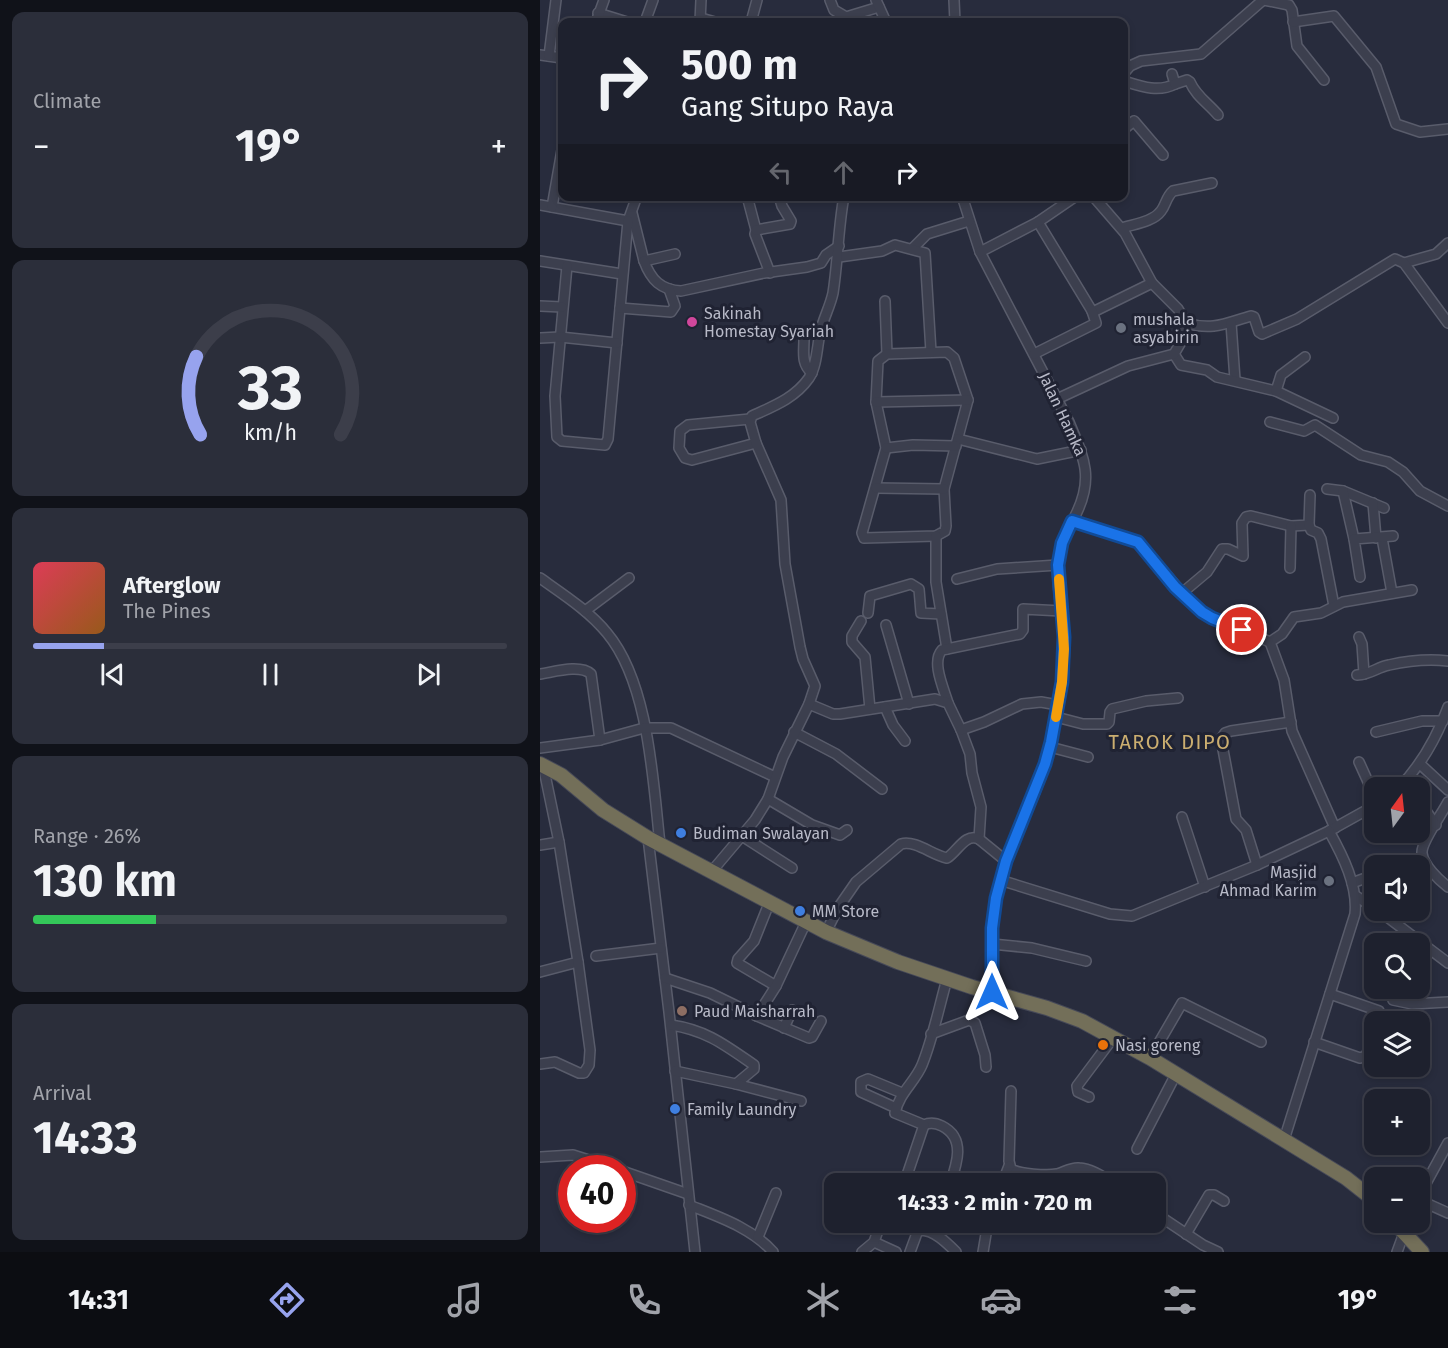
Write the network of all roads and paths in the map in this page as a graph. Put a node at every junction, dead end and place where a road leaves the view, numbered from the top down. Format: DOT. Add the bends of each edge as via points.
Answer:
graph roads {
  1 [pos="556,0"];
  2 [pos="604,0"];
  3 [pos="653,0"];
  4 [pos="701,0"];
  5 [pos="757,0"];
  6 [pos="830,0"];
  7 [pos="954,0"];
  8 [pos="1264,0"];
  9 [pos="877,4"];
  10 [pos="597,18"];
  11 [pos="646,18"];
  12 [pos="700,18"];
  13 [pos="752,18"];
  14 [pos="884,18"];
  15 [pos="955,18"];
  16 [pos="1293,22"];
  17 [pos="544,55"];
  18 [pos="1128,68"];
  19 [pos="1324,80"];
  20 [pos="1128,82"];
  21 [pos="1218,115"];
  22 [pos="1128,126"];
  23 [pos="1448,129"];
  24 [pos="1163,155"];
  25 [pos="558,173"];
  26 [pos="1212,183"];
  27 [pos="635,201"];
  28 [pos="748,201"];
  29 [pos="781,201"];
  30 [pos="843,201"];
  31 [pos="963,201"];
  32 [pos="1069,201"];
  33 [pos="1098,201"];
  34 [pos="540,205"];
  35 [pos="552,207"];
  36 [pos="630,217"];
  37 [pos="969,221"];
  38 [pos="1038,222"];
  39 [pos="1122,228"];
  40 [pos="756,230"];
  41 [pos="1448,243"];
  42 [pos="839,246"];
  43 [pos="912,249"];
  44 [pos="980,252"];
  45 [pos="675,254"];
  46 [pos="838,257"];
  47 [pos="540,261"];
  48 [pos="644,261"];
  49 [pos="1404,262"];
  50 [pos="567,266"];
  51 [pos="770,273"];
  52 [pos="622,274"];
  53 [pos="1152,283"];
  54 [pos="669,289"];
  55 [pos="885,302"];
  56 [pos="540,306"];
  57 [pos="562,307"];
  58 [pos="620,308"];
  59 [pos="1092,310"];
  60 [pos="1185,323"];
  61 [pos="1231,323"];
  62 [pos="1448,323"];
  63 [pos="560,336"];
  64 [pos="540,338"];
  65 [pos="804,339"];
  66 [pos="617,343"];
  67 [pos="931,352"];
  68 [pos="887,354"];
  69 [pos="1034,354"];
  70 [pos="1174,354"];
  71 [pos="1305,357"];
  72 [pos="812,373"];
  73 [pos="1235,380"];
  74 [pos="1276,391"];
  75 [pos="1057,399"];
  76 [pos="968,400"];
  77 [pos="876,402"];
  78 [pos="1333,418"];
  79 [pos="750,419"];
  80 [pos="1270,422"];
  81 [pos="756,443"];
  82 [pos="957,443"];
  83 [pos="886,448"];
  84 [pos="1081,450"];
  85 [pos="876,488"];
  86 [pos="944,489"];
  87 [pos="1327,489"];
  88 [pos="1343,491"];
  89 [pos="1310,495"];
  90 [pos="1373,503"];
  91 [pos="1448,506"];
  92 [pos="1383,508"];
  93 [pos="1072,521"];
  94 [pos="1309,525"];
  95 [pos="1291,526"];
  96 [pos="936,536"];
  97 [pos="1393,536"];
  98 [pos="1379,538"];
  99 [pos="1354,539"];
  100 [pos="1058,565"];
  101 [pos="1290,568"];
  102 [pos="1360,577"];
  103 [pos="540,578"];
  104 [pos="629,578"];
  105 [pos="957,579"];
  106 [pos="1412,590"];
  107 [pos="1182,593"];
  108 [pos="1392,593"];
  109 [pos="1334,606"];
  110 [pos="585,611"];
  111 [pos="1062,611"];
  112 [pos="868,613"];
  113 [pos="941,614"];
  114 [pos="861,621"];
  115 [pos="886,625"];
  116 [pos="1359,637"];
  117 [pos="1270,642"];
  118 [pos="947,649"];
  119 [pos="1448,661"];
  120 [pos="540,674"];
  121 [pos="1178,698"];
  122 [pos="948,703"];
  123 [pos="809,704"];
  124 [pos="909,704"];
  125 [pos="1058,705"];
  126 [pos="885,707"];
  127 [pos="1448,707"];
  128 [pos="870,709"];
  129 [pos="1056,717"];
  130 [pos="1443,721"];
  131 [pos="1291,722"];
  132 [pos="644,728"];
  133 [pos="962,730"];
  134 [pos="794,732"];
  135 [pos="1376,732"];
  136 [pos="600,740"];
  137 [pos="905,741"];
  138 [pos="1050,747"];
  139 [pos="540,748"];
  140 [pos="1088,757"];
  141 [pos="1359,762"];
  142 [pos="541,764"];
  143 [pos="1420,764"];
  144 [pos="775,777"];
  145 [pos="1366,777"];
  146 [pos="1409,777"];
  147 [pos="882,789"];
  148 [pos="1448,790"];
  149 [pos="768,799"];
  150 [pos="1448,802"];
  151 [pos="1364,812"];
  152 [pos="1430,814"];
  153 [pos="1182,817"];
  154 [pos="1438,821"];
  155 [pos="1448,825"];
  156 [pos="1332,830"];
  157 [pos="847,831"];
  158 [pos="742,836"];
  159 [pos="979,839"];
  160 [pos="654,841"];
  161 [pos="559,842"];
  162 [pos="540,845"];
  163 [pos="1006,861"];
  164 [pos="1257,865"];
  165 [pos="792,868"];
  166 [pos="712,871"];
  167 [pos="1364,879"];
  168 [pos="1000,880"];
  169 [pos="1352,883"];
  170 [pos="1205,887"];
  171 [pos="1448,887"];
  172 [pos="1356,897"];
  173 [pos="770,902"];
  174 [pos="1364,902"];
  175 [pos="806,921"];
  176 [pos="1393,921"];
  177 [pos="826,932"];
  178 [pos="992,944"];
  179 [pos="661,948"];
  180 [pos="596,956"];
  181 [pos="1086,961"];
  182 [pos="578,962"];
  183 [pos="1448,963"];
  184 [pos="540,972"];
  185 [pos="665,978"];
  186 [pos="946,980"];
  187 [pos="776,986"];
  188 [pos="992,992"];
  189 [pos="1330,994"];
  190 [pos="1392,1000"];
  191 [pos="1448,1002"];
  192 [pos="792,1010"];
  193 [pos="1379,1011"];
  194 [pos="757,1016"];
  195 [pos="821,1021"];
  196 [pos="670,1024"];
  197 [pos="784,1028"];
  198 [pos="931,1034"];
  199 [pos="1113,1038"];
  200 [pos="1261,1042"];
  201 [pos="1314,1042"];
  202 [pos="1364,1056"];
  203 [pos="1150,1058"];
  204 [pos="540,1064"];
  205 [pos="986,1066"];
  206 [pos="675,1071"];
  207 [pos="1176,1074"];
  208 [pos="736,1083"];
  209 [pos="1011,1090"];
  210 [pos="902,1093"];
  211 [pos="1089,1097"];
  212 [pos="801,1101"];
  213 [pos="896,1108"];
  214 [pos="924,1125"];
  215 [pos="1284,1140"];
  216 [pos="1448,1143"];
  217 [pos="1137,1149"];
  218 [pos="558,1156"];
  219 [pos="541,1158"];
  220 [pos="1009,1166"];
  221 [pos="908,1173"];
  222 [pos="953,1173"];
  223 [pos="1006,1173"];
  224 [pos="1018,1173"];
  225 [pos="1058,1173"];
  226 [pos="1096,1173"];
  227 [pos="636,1176"];
  228 [pos="1430,1177"];
  229 [pos="1364,1192"];
  230 [pos="777,1193"];
  231 [pos="688,1194"];
  232 [pos="1224,1201"];
  233 [pos="1430,1204"];
  234 [pos="689,1205"];
  235 [pos="1448,1213"];
  236 [pos="1166,1220"];
  237 [pos="877,1233"];
  238 [pos="916,1233"];
  239 [pos="933,1233"];
  240 [pos="986,1233"];
  241 [pos="1401,1233"];
  242 [pos="1407,1233"];
  243 [pos="1186,1234"];
  244 [pos="758,1237"];
  245 [pos="874,1242"];
  246 [pos="695,1252"];
  247 [pos="773,1252"];
  248 [pos="862,1252"];
  249 [pos="896,1252"];
  250 [pos="910,1252"];
  251 [pos="956,1252"];
  252 [pos="983,1252"];
  253 [pos="1218,1252"];
  254 [pos="1397,1252"];
  255 [pos="1422,1252"];
  1 -- 17 [label="street"];
  2 -- 10 [label="street"];
  3 -- 11 [label="street"];
  4 -- 12 [label="street"];
  5 -- 13 [label="street"];
  6 -- 9 [label="street" via="834,10 846,17"];
  7 -- 15 [label="street"];
  8 -- 16 [label="street" via="1289,5"];
  8 -- 18 [label="street" via="1201,54 1141,61"];
  9 -- 14 [label="street"];
  16 -- 19 [label="street" via="1297,46"];
  16 -- 23 [label="street" via="1334,16 1376,67 1396,124 1420,132"];
  20 -- 21 [label="street" via="1155,89 1168,88 1173,79 1187,80"];
  22 -- 24 [label="street" via="1134,121"];
  25 -- 35 [label="street"];
  26 -- 39 [label="street" via="1173,191 1156,217"];
  27 -- 36 [label="street"];
  28 -- 40 [label="street"];
  29 -- 40 [label="street" via="790,224"];
  30 -- 42 [label="street"];
  31 -- 37 [label="street, Jalan Hamka"];
  32 -- 38 [label="street"];
  33 -- 39 [label="street"];
  34 -- 35 [label="street"];
  35 -- 36 [label="street"];
  36 -- 48 [label="street"];
  36 -- 52 [label="street"];
  37 -- 43 [label="street" via="927,234"];
  37 -- 44 [label="street, Jalan Hamka"];
  38 -- 44 [label="street"];
  38 -- 59 [label="street"];
  39 -- 53 [label="street"];
  40 -- 51 [label="street"];
  41 -- 49 [label="street" via="1436,254"];
  42 -- 46 [label="street"];
  42 -- 51 [label="street" via="820,263"];
  43 -- 46 [label="street" via="895,245 882,251"];
  43 -- 67 [label="street" via="926,256"];
  44 -- 69 [label="street, Jalan Hamka"];
  45 -- 48 [label="street"];
  46 -- 72 [label="street"];
  47 -- 50 [label="street"];
  48 -- 54 [label="street" via="653,280"];
  49 -- 61 [label="street" via="1392,260 1297,318 1262,334 1253,316"];
  49 -- 62 [label="street"];
  50 -- 52 [label="street"];
  50 -- 57 [label="street"];
  51 -- 54 [label="street" via="681,291"];
  52 -- 58 [label="street"];
  53 -- 59 [label="street"];
  53 -- 60 [label="street" via="1178,309"];
  54 -- 58 [label="street" via="675,306 671,312"];
  55 -- 68 [label="street"];
  56 -- 57 [label="street"];
  57 -- 63 [label="street"];
  58 -- 66 [label="street"];
  59 -- 69 [label="street" via="1096,323"];
  60 -- 61 [label="street" via="1209,327"];
  60 -- 70 [label="street" via="1184,337"];
  61 -- 73 [label="street"];
  63 -- 64 [label="street"];
  63 -- 66 [label="street"];
  63 -- 66 [label="street" via="555,396 557,436 562,441 601,446 609,439"];
  65 -- 72 [label="street" via="804,362"];
  67 -- 68 [label="street"];
  67 -- 76 [label="street" via="951,354"];
  68 -- 77 [label="street" via="878,361"];
  69 -- 75 [label="street, Jalan Hamka"];
  70 -- 73 [label="street" via="1181,365"];
  70 -- 75 [label="street" via="1128,366"];
  71 -- 74 [label="street" via="1281,375"];
  72 -- 79 [label="street" via="794,395"];
  73 -- 74 [label="street"];
  74 -- 78 [label="street"];
  75 -- 84 [label="street, Jalan Hamka"];
  76 -- 77 [label="street"];
  76 -- 82 [label="street"];
  77 -- 83 [label="street"];
  79 -- 81 [label="street"];
  79 -- 81 [label="street" via="688,425 680,431 679,448 685,458 692,460"];
  80 -- 91 [label="street" via="1304,431 1315,425 1361,455 1399,468 1420,491"];
  81 -- 123 [label="street" via="781,500 785,564 798,636 803,659 815,682"];
  82 -- 83 [label="street"];
  82 -- 84 [label="street" via="1036,459"];
  82 -- 86 [label="street"];
  83 -- 85 [label="street"];
  84 -- 93 [label="street, Jalan Hamka" via="1087,480"];
  85 -- 86 [label="street"];
  85 -- 96 [label="street" via="862,533 864,538"];
  86 -- 96 [label="street" via="946,526"];
  87 -- 88 [label="street"];
  88 -- 90 [label="street"];
  88 -- 99 [label="street"];
  89 -- 94 [label="street"];
  90 -- 92 [label="street"];
  90 -- 98 [label="street"];
  93 -- 100 [label="street, Jalan Hamka"];
  93 -- 107 [label="street" via="1138,542"];
  94 -- 95 [label="street"];
  94 -- 109 [label="street" via="1321,539"];
  95 -- 101 [label="street"];
  95 -- 107 [label="street" via="1246,517 1242,524 1243,556 1222,549 1207,572"];
  96 -- 113 [label="street"];
  97 -- 98 [label="street"];
  98 -- 99 [label="street"];
  98 -- 108 [label="street"];
  99 -- 102 [label="street"];
  100 -- 105 [label="street" via="1003,568"];
  100 -- 111 [label="street, Jalan Hamka"];
  103 -- 110 [label="street"];
  104 -- 110 [label="street"];
  106 -- 108 [label="street"];
  107 -- 117 [label="street" via="1207,615"];
  108 -- 109 [label="street"];
  109 -- 117 [label="street" via="1321,613 1294,617 1282,634"];
  110 -- 132 [label="street" via="618,649 637,693"];
  111 -- 118 [label="street" via="1023,609 1020,634"];
  111 -- 125 [label="street, Jalan Hamka" via="1064,662"];
  112 -- 113 [label="street" via="870,596 914,585 919,589 921,613"];
  113 -- 118 [label="street"];
  114 -- 128 [label="street" via="852,642 864,655"];
  115 -- 124 [label="street"];
  116 -- 119 [label="street" via="1360,674 1388,665"];
  117 -- 131 [label="street" via="1284,680"];
  118 -- 122 [label="street" via="939,653 937,662"];
  120 -- 136 [label="street" via="578,668 591,674"];
  121 -- 129 [label="street" via="1112,709 1107,724 1083,724"];
  122 -- 124 [label="street" via="935,699"];
  122 -- 133 [label="street"];
  123 -- 128 [label="street" via="832,714"];
  123 -- 134 [label="street"];
  124 -- 126 [label="street"];
  125 -- 129 [label="street, Jalan Hamka"];
  125 -- 133 [label="street" via="1022,704"];
  126 -- 128 [label="street"];
  126 -- 137 [label="street"];
  127 -- 130 [label="street"];
  129 -- 138 [label="street, Jalan Hamka"];
  130 -- 135 [label="street" via="1422,721"];
  130 -- 143 [label="street"];
  131 -- 156 [label="street"];
  131 -- 164 [label="street" via="1225,733 1221,739 1236,819 1246,830"];
  132 -- 136 [label="street"];
  132 -- 144 [label="street" via="678,730"];
  132 -- 160 [label="street" via="651,764"];
  133 -- 159 [label="street" via="981,801"];
  134 -- 144 [label="street"];
  134 -- 147 [label="street" via="836,754"];
  136 -- 139 [label="street"];
  138 -- 140 [label="street"];
  138 -- 163 [label="street, Jalan Hamka"];
  141 -- 145 [label="street"];
  142 -- 160 [label="highway" via="561,775 603,810"];
  142 -- 161 [label="street"];
  143 -- 146 [label="street"];
  143 -- 148 [label="street"];
  144 -- 149 [label="street"];
  149 -- 157 [label="street" via="812,825 840,835"];
  149 -- 158 [label="street"];
  150 -- 154 [label="street"];
  151 -- 156 [label="street"];
  152 -- 154 [label="street"];
  153 -- 170 [label="street"];
  154 -- 155 [label="street"];
  154 -- 171 [label="street" via="1425,842 1422,856"];
  156 -- 164 [label="street"];
  156 -- 169 [label="street"];
  158 -- 165 [label="street"];
  158 -- 166 [label="street"];
  159 -- 163 [label="street"];
  159 -- 177 [label="street" via="967,839 947,858 913,844 901,844 856,882"];
  160 -- 166 [label="highway"];
  160 -- 179 [label="street"];
  161 -- 162 [label="street"];
  161 -- 182 [label="street"];
  163 -- 168 [label="street, Jalan Hamka"];
  164 -- 170 [label="street"];
  166 -- 173 [label="highway"];
  167 -- 169 [label="street"];
  168 -- 170 [label="street" via="1123,915 1139,914"];
  168 -- 178 [label="street, Jalan Hamka" via="992,915"];
  169 -- 172 [label="street"];
  172 -- 174 [label="street"];
  172 -- 189 [label="street" via="1355,914"];
  173 -- 175 [label="highway"];
  173 -- 187 [label="street" via="754,941 737,963"];
  175 -- 177 [label="highway"];
  175 -- 187 [label="street"];
  176 -- 183 [label="street"];
  177 -- 186 [label="highway"];
  178 -- 181 [label="street" via="1032,948"];
  178 -- 188 [label="street, Jalan Hamka"];
  179 -- 180 [label="street"];
  179 -- 185 [label="street"];
  182 -- 184 [label="street"];
  182 -- 204 [label="street" via="590,1050 588,1069 579,1073 555,1062"];
  185 -- 194 [label="street" via="703,990"];
  185 -- 196 [label="street"];
  186 -- 188 [label="highway"];
  186 -- 198 [label="street"];
  187 -- 194 [label="street"];
  188 -- 199 [label="highway" via="1063,1013"];
  189 -- 193 [label="street"];
  189 -- 201 [label="street"];
  190 -- 191 [label="street" via="1412,1004"];
  192 -- 197 [label="street"];
  194 -- 197 [label="street"];
  195 -- 197 [label="street" via="809,1038"];
  196 -- 206 [label="street"];
  196 -- 208 [label="street" via="713,1037 753,1065 754,1069"];
  198 -- 205 [label="street" via="973,1021"];
  198 -- 210 [label="street" via="922,1064"];
  199 -- 203 [label="highway"];
  199 -- 211 [label="street" via="1077,1086 1078,1092"];
  200 -- 203 [label="street" via="1182,1003"];
  201 -- 202 [label="street"];
  201 -- 215 [label="street"];
  203 -- 207 [label="highway"];
  206 -- 208 [label="street"];
  206 -- 231 [label="street"];
  207 -- 215 [label="highway"];
  207 -- 217 [label="street"];
  208 -- 212 [label="street"];
  209 -- 220 [label="street"];
  210 -- 213 [label="street"];
  210 -- 213 [label="street" via="868,1079 861,1082 861,1092"];
  213 -- 214 [label="street" via="895,1113"];
  214 -- 221 [label="street"];
  214 -- 222 [label="street" via="942,1126 953,1134 958,1154"];
  215 -- 229 [label="highway"];
  216 -- 228 [label="street"];
  218 -- 219 [label="street"];
  220 -- 223 [label="street"];
  220 -- 224 [label="street"];
  225 -- 226 [label="street" via="1081,1168"];
  227 -- 231 [label="street"];
  230 -- 244 [label="street"];
  231 -- 234 [label="street"];
  232 -- 243 [label="street" via="1209,1195"];
  233 -- 235 [label="street"];
  234 -- 244 [label="street"];
  234 -- 246 [label="street"];
  236 -- 243 [label="street"];
  237 -- 245 [label="street"];
  238 -- 250 [label="street"];
  239 -- 251 [label="street"];
  240 -- 252 [label="street"];
  241 -- 254 [label="street"];
  242 -- 255 [label="highway"];
  243 -- 253 [label="street"];
  244 -- 247 [label="street"];
  245 -- 248 [label="street"];
  245 -- 249 [label="street"];
}
